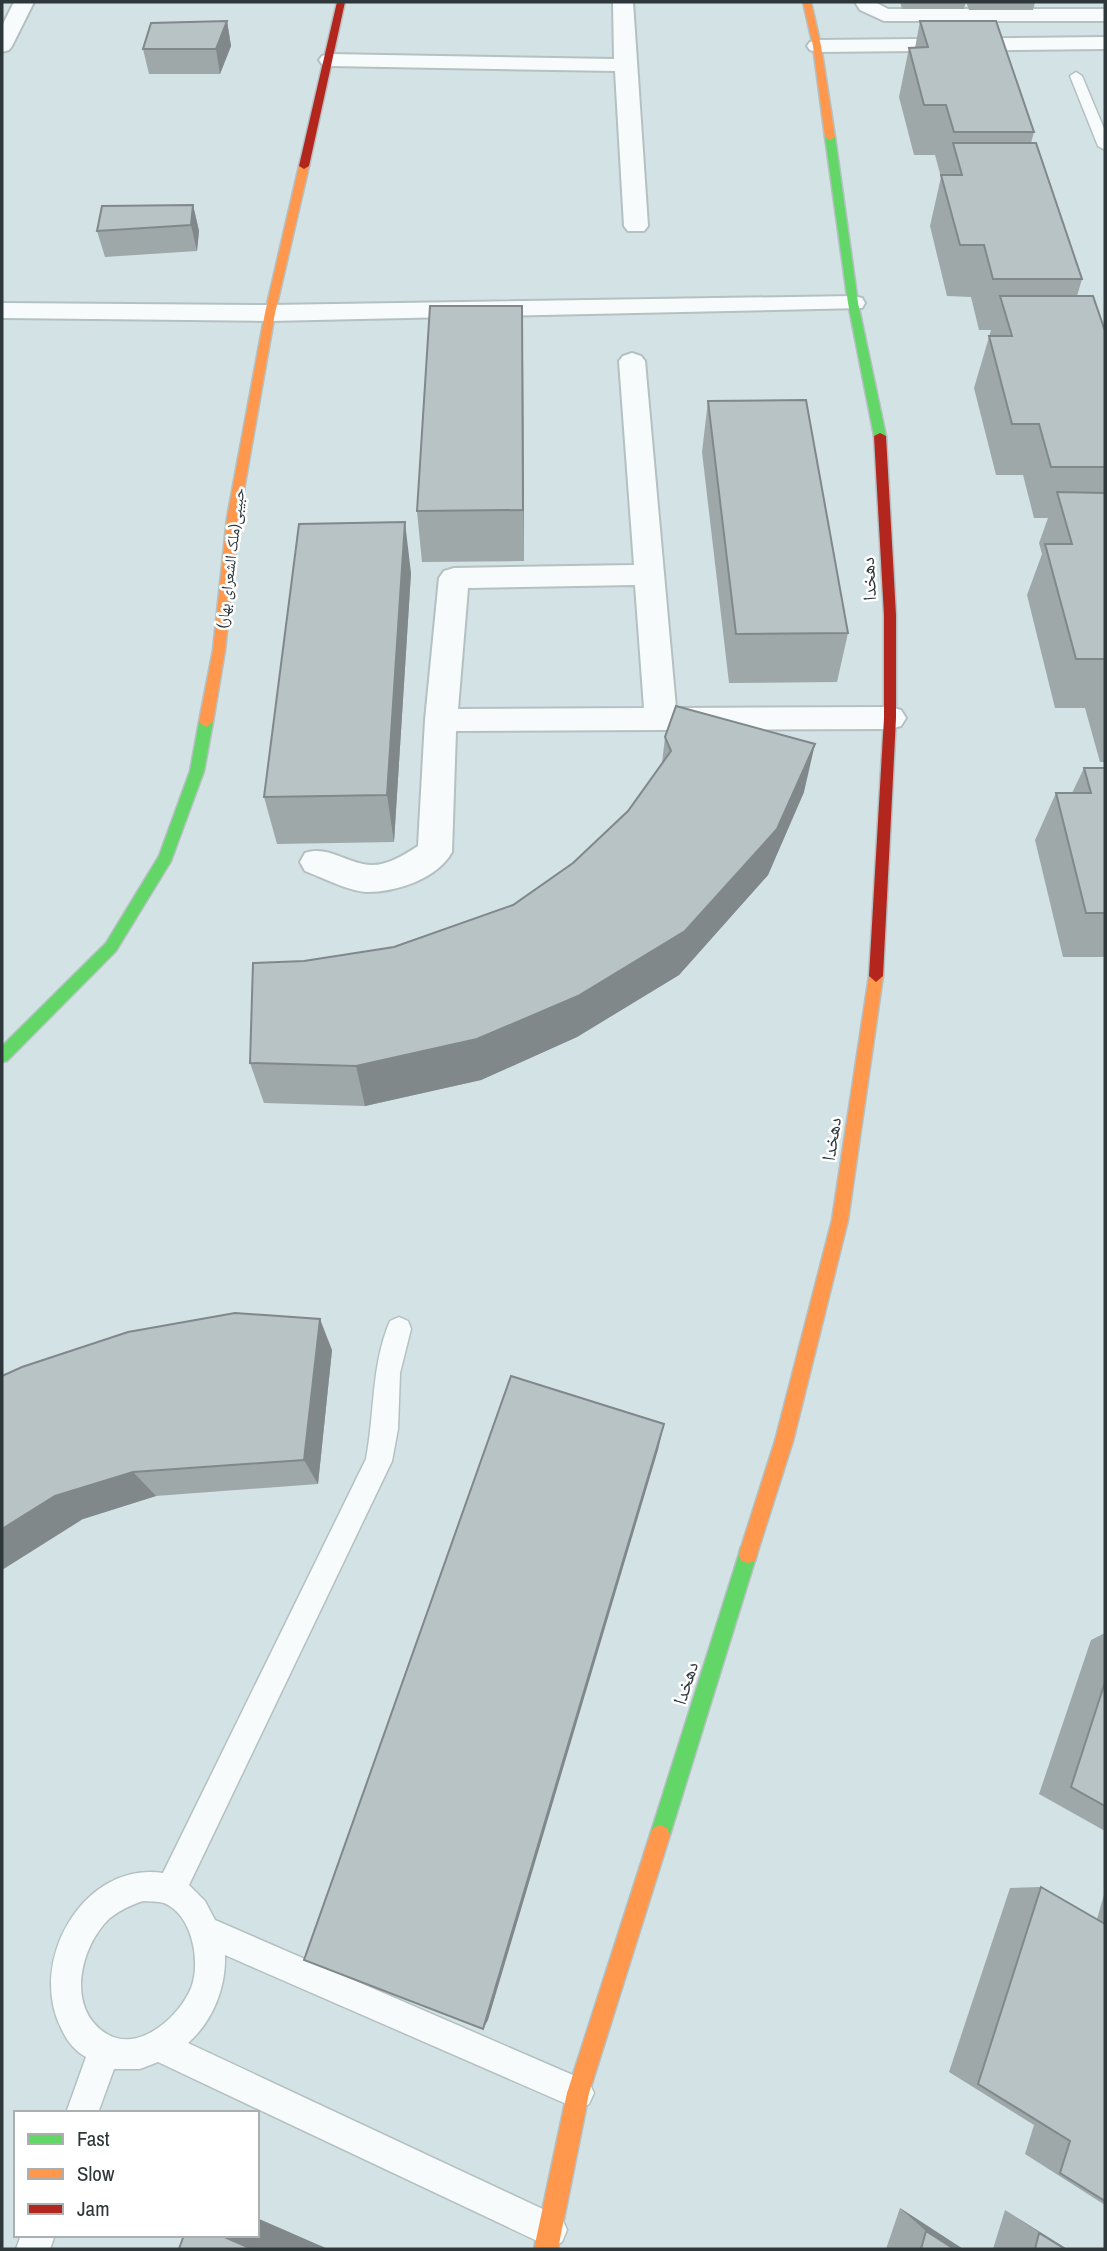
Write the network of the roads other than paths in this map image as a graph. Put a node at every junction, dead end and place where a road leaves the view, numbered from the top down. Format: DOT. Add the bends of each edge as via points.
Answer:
graph roads {
  1 [pos="24,2"];
  2 [pos="341,2"];
  3 [pos="623,2"];
  4 [pos="807,2"];
  5 [pos="866,2"];
  6 [pos="1072,8"];
  7 [pos="1105,15"];
  8 [pos="1105,43"];
  9 [pos="817,46"];
  10 [pos="2,47"];
  11 [pos="330,60"];
  12 [pos="625,65"];
  13 [pos="1076,76"];
  14 [pos="1105,146"];
  15 [pos="636,226"];
  16 [pos="853,303"];
  17 [pos="2,311"];
  18 [pos="270,313"];
  19 [pos="632,361"];
  20 [pos="649,575"];
  21 [pos="890,718"];
  22 [pos="661,719"];
  23 [pos="441,720"];
  24 [pos="317,862"];
  25 [pos="2,1056"];
  26 [pos="399,1329"];
  27 [pos="171,1890"];
  28 [pos="206,1931"];
  29 [pos="161,2047"];
  30 [pos="104,2052"];
  31 [pos="578,2094"];
  32 [pos="83,2111"];
  33 [pos="548,2240"];
  1 -- 10 [label="street"];
  2 -- 11 [label="street, حبیبی(ملک الشعرای بهار)"];
  3 -- 12 [label="street"];
  4 -- 9 [label="street, دهخدا"];
  5 -- 6 [label="street" via="884,15"];
  6 -- 7 [label="street"];
  8 -- 9 [label="street"];
  9 -- 16 [label="street, دهخدا"];
  11 -- 12 [label="street"];
  11 -- 18 [label="street, حبیبی(ملک الشعرای بهار)"];
  12 -- 15 [label="street"];
  13 -- 14 [label="lane"];
  16 -- 18 [label="street"];
  16 -- 21 [label="street, دهخدا" via="883,448"];
  17 -- 18 [label="street"];
  18 -- 25 [label="street, حبیبی(ملک الشعرای بهار)" via="233,518 219,650 197,771 166,857 111,947"];
  19 -- 20 [label="street"];
  20 -- 22 [label="street"];
  20 -- 23 [label="street" via="454,578"];
  21 -- 22 [label="street"];
  21 -- 31 [label="street, دهخدا" via="878,963 840,1220 784,1441"];
  22 -- 23 [label="street"];
  23 -- 24 [label="street" via="435,852 406,872 365,879"];
  26 -- 27 [label="lane" via="387,1373 379,1461"];
  27 -- 28 [label="lane" via="192,1906"];
  27 -- 30 [label="lane" via="144,1886 116,1894 92,1914 74,1943 65,1976 68,2009 81,2035"];
  28 -- 29 [label="lane" via="210,1964 204,1996 185,2025"];
  28 -- 31 [label="lane"];
  29 -- 30 [label="lane" via="132,2056"];
  29 -- 33 [label="lane"];
  30 -- 32 [label="lane"];
  31 -- 33 [label="street, دهخدا"];
}
